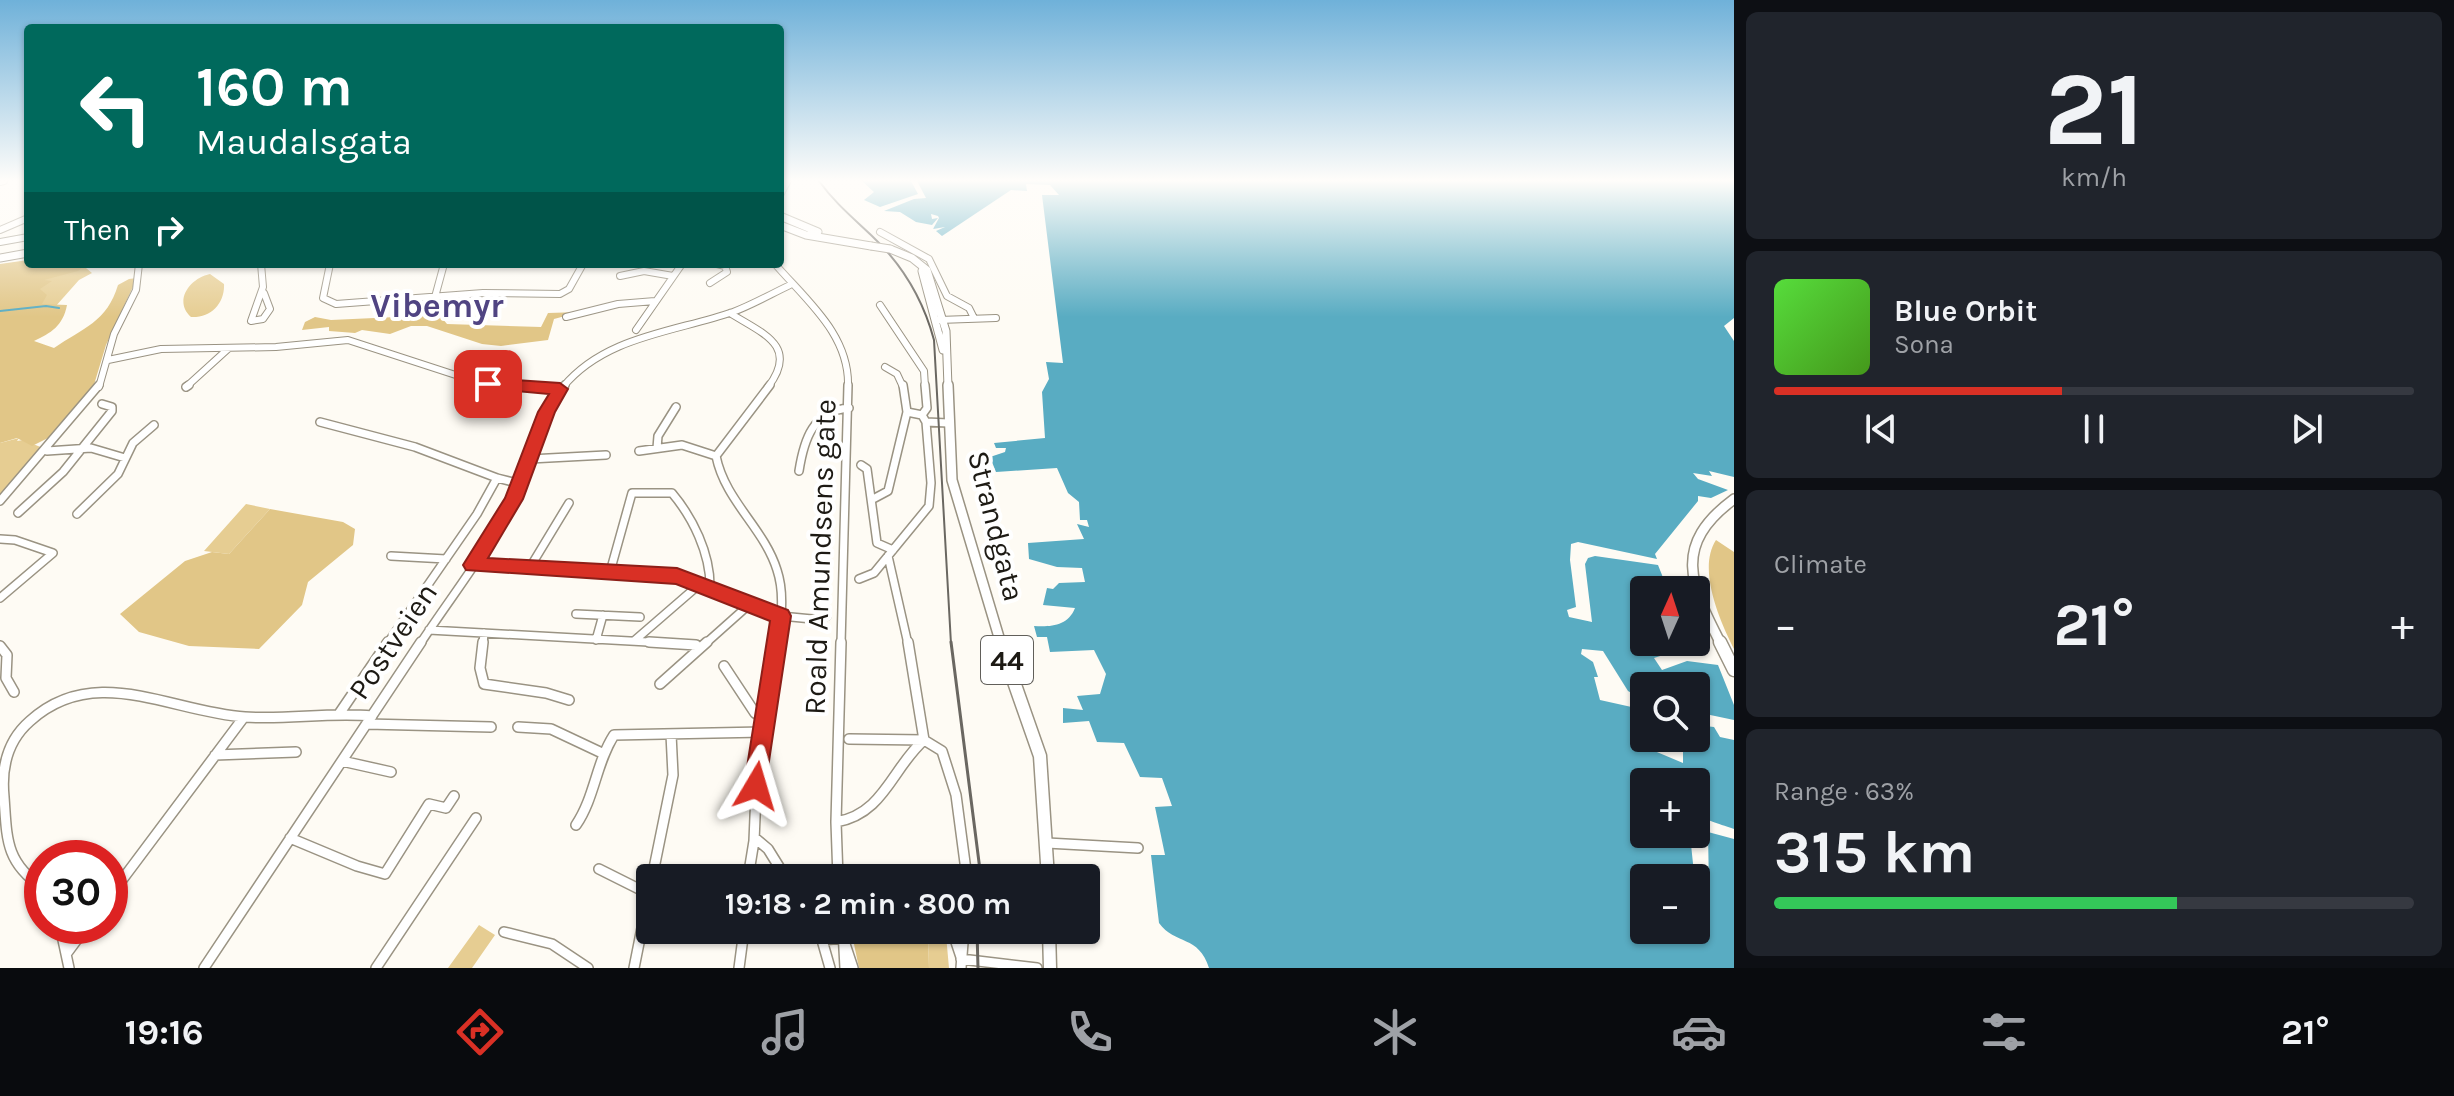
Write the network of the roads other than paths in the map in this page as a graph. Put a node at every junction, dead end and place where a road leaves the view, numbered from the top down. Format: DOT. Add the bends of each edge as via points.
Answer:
graph roads {
  1 [pos="804,226"];
  2 [pos="784,227"];
  3 [pos="880,232"];
  4 [pos="24,238"];
  5 [pos="840,241"];
  6 [pos="0,242"];
  7 [pos="24,254"];
  8 [pos="0,258"];
  9 [pos="140,268"];
  10 [pos="262,268"];
  11 [pos="329,268"];
  12 [pos="443,268"];
  13 [pos="581,268"];
  14 [pos="679,268"];
  15 [pos="726,268"];
  16 [pos="778,268"];
  17 [pos="620,276"];
  18 [pos="673,276"];
  19 [pos="710,283"];
  20 [pos="790,285"];
  21 [pos="264,293"];
  22 [pos="435,297"];
  23 [pos="655,301"];
  24 [pos="880,305"];
  25 [pos="730,313"];
  26 [pos="566,317"];
  27 [pos="974,318"];
  28 [pos="996,318"];
  29 [pos="941,321"];
  30 [pos="636,330"];
  31 [pos="229,348"];
  32 [pos="108,360"];
  33 [pos="885,367"];
  34 [pos="186,387"];
  35 [pos="560,389"];
  36 [pos="102,404"];
  37 [pos="676,407"];
  38 [pos="849,408"];
  39 [pos="907,412"];
  40 [pos="924,418"];
  41 [pos="320,422"];
  42 [pos="948,423"];
  43 [pos="154,425"];
  44 [pos="657,448"];
  45 [pos="80,449"];
  46 [pos="47,451"];
  47 [pos="639,451"];
  48 [pos="606,455"];
  49 [pos="716,456"];
  50 [pos="125,458"];
  51 [pos="530,459"];
  52 [pos="861,465"];
  53 [pos="802,468"];
  54 [pos="497,478"];
  55 [pos="521,484"];
  56 [pos="873,499"];
  57 [pos="1734,499"];
  58 [pos="0,501"];
  59 [pos="569,503"];
  60 [pos="18,513"];
  61 [pos="77,514"];
  62 [pos="0,539"];
  63 [pos="891,553"];
  64 [pos="391,556"];
  65 [pos="446,559"];
  66 [pos="473,565"];
  67 [pos="529,569"];
  68 [pos="610,572"];
  69 [pos="859,579"];
  70 [pos="706,585"];
  71 [pos="0,598"];
  72 [pos="751,603"];
  73 [pos="576,614"];
  74 [pos="603,615"];
  75 [pos="781,616"];
  76 [pos="827,616"];
  77 [pos="640,617"];
  78 [pos="429,630"];
  79 [pos="484,633"];
  80 [pos="596,640"];
  81 [pos="634,641"];
  82 [pos="696,645"];
  83 [pos="0,646"];
  84 [pos="724,666"];
  85 [pos="1734,670"];
  86 [pos="660,684"];
  87 [pos="14,692"];
  88 [pos="569,700"];
  89 [pos="339,714"];
  90 [pos="244,717"];
  91 [pos="765,719"];
  92 [pos="369,720"];
  93 [pos="491,727"];
  94 [pos="518,727"];
  95 [pos="763,732"];
  96 [pos="671,734"];
  97 [pos="849,739"];
  98 [pos="924,740"];
  99 [pos="296,752"];
  100 [pos="602,753"];
  101 [pos="215,755"];
  102 [pos="342,761"];
  103 [pos="391,772"];
  104 [pos="454,796"];
  105 [pos="476,818"];
  106 [pos="836,822"];
  107 [pos="576,825"];
  108 [pos="290,838"];
  109 [pos="755,838"];
  110 [pos="1047,843"];
  111 [pos="1138,848"];
  112 [pos="655,864"];
  113 [pos="748,864"];
  114 [pos="777,864"];
  115 [pos="838,864"];
  116 [pos="965,864"];
  117 [pos="1048,864"];
  118 [pos="599,869"];
  119 [pos="128,872"];
  120 [pos="24,877"];
  121 [pos="636,885"];
  122 [pos="504,932"];
  123 [pos="65,944"];
  124 [pos="74,944"];
  125 [pos="639,944"];
  126 [pos="742,944"];
  127 [pos="823,944"];
  128 [pos="844,944"];
  129 [pos="846,944"];
  130 [pos="1049,944"];
  131 [pos="67,953"];
  132 [pos="961,963"];
  133 [pos="69,968"];
  134 [pos="204,968"];
  135 [pos="376,968"];
  136 [pos="588,968"];
  137 [pos="634,968"];
  138 [pos="739,968"];
  139 [pos="830,968"];
  140 [pos="845,968"];
  141 [pos="853,968"];
  142 [pos="1037,968"];
  143 [pos="1050,968"];
  1 -- 5 [label="main road, 44"];
  2 -- 5 [label="main road, 44"];
  3 -- 27 [label="street" via="929,259 947,296 969,308"];
  4 -- 6 [label="street"];
  5 -- 29 [label="main road, Strandgata / 44, bridge" via="890,249 917,261"];
  7 -- 8 [label="main road"];
  9 -- 32 [label="street"];
  10 -- 21 [label="street"];
  11 -- 22 [label="street" via="323,298 333,303"];
  12 -- 22 [label="street"];
  13 -- 22 [label="street" via="560,294"];
  14 -- 18 [label="street"];
  15 -- 19 [label="street"];
  16 -- 20 [label="street, Roald Amundsens gate"];
  17 -- 18 [label="street" via="644,271"];
  18 -- 23 [label="street"];
  20 -- 25 [label="street, Postveien"];
  20 -- 38 [label="street, Roald Amundsens gate" via="845,349"];
  21 -- 21 [label="street" via="250,319 251,321 263,319 270,309"];
  23 -- 26 [label="street"];
  23 -- 30 [label="street"];
  24 -- 40 [label="street" via="924,371"];
  25 -- 35 [label="street, Postveien" via="619,346 585,365"];
  25 -- 49 [label="street" via="773,341 782,361"];
  27 -- 28 [label="street"];
  27 -- 29 [label="street"];
  29 -- 42 [label="main road, Strandgata / 44" via="949,348"];
  31 -- 32 [label="street" via="161,349"];
  31 -- 34 [label="street"];
  31 -- 35 [label="street" via="348,340 474,381"];
  32 -- 46 [label="street" via="98,388"];
  33 -- 39 [label="street" via="901,380"];
  35 -- 51 [label="street, Postveien"];
  36 -- 45 [label="street" via="112,411"];
  37 -- 44 [label="street" via="658,436"];
  38 -- 53 [label="street" via="812,423 802,446"];
  38 -- 106 [label="street, Roald Amundsens gate"];
  39 -- 40 [label="street"];
  39 -- 56 [label="street" via="888,491"];
  40 -- 42 [label="street"];
  40 -- 63 [label="street" via="929,506"];
  41 -- 54 [label="street" via="415,447"];
  42 -- 110 [label="main road, Strandgata / 44" via="950,468 966,532 1040,756"];
  43 -- 50 [label="street"];
  44 -- 47 [label="street"];
  44 -- 49 [label="street" via="682,445"];
  45 -- 46 [label="street"];
  45 -- 50 [label="street"];
  45 -- 60 [label="street"];
  46 -- 58 [label="street"];
  48 -- 51 [label="street"];
  49 -- 75 [label="street" via="720,476 776,565"];
  50 -- 61 [label="street" via="118,474"];
  51 -- 55 [label="street, Postveien"];
  52 -- 56 [label="street" via="867,469"];
  54 -- 55 [label="street"];
  54 -- 65 [label="street"];
  55 -- 66 [label="street, Postveien"];
  56 -- 63 [label="street" via="877,543"];
  57 -- 85 [label="main road" via="1703,523 1691,560 1700,598"];
  59 -- 67 [label="street"];
  62 -- 71 [label="street" via="53,553"];
  63 -- 69 [label="street" via="874,573"];
  63 -- 98 [label="street"];
  64 -- 65 [label="street, Postveien"];
  65 -- 89 [label="street, Postveien"];
  66 -- 67 [label="street"];
  66 -- 78 [label="street, Postveien"];
  67 -- 68 [label="street"];
  68 -- 70 [label="street" via="677,576"];
  68 -- 70 [label="street" via="632,493 672,493 696,533 711,573"];
  70 -- 72 [label="street"];
  70 -- 81 [label="street"];
  72 -- 75 [label="street"];
  72 -- 86 [label="street"];
  73 -- 74 [label="street"];
  74 -- 77 [label="street"];
  74 -- 80 [label="street"];
  75 -- 76 [label="street"];
  75 -- 91 [label="street"];
  78 -- 79 [label="street"];
  78 -- 92 [label="street, Postveien"];
  79 -- 80 [label="street"];
  79 -- 88 [label="street" via="484,684"];
  80 -- 81 [label="street"];
  81 -- 82 [label="street"];
  83 -- 87 [label="street" via="7,655 6,678"];
  84 -- 91 [label="street" via="755,713"];
  89 -- 90 [label="street"];
  89 -- 92 [label="street"];
  90 -- 101 [label="street"];
  90 -- 120 [label="street" via="102,689 64,697 27,723 4,753 1,774 11,855"];
  91 -- 95 [label="street"];
  92 -- 93 [label="street, Postveien"];
  92 -- 102 [label="street, Postveien"];
  94 -- 100 [label="street" via="551,729"];
  95 -- 96 [label="street"];
  95 -- 109 [label="street" via="753,811"];
  96 -- 100 [label="street" via="614,735"];
  96 -- 112 [label="street" via="673,775"];
  97 -- 98 [label="street"];
  98 -- 106 [label="street" via="864,815"];
  98 -- 116 [label="street" via="947,761"];
  99 -- 101 [label="street"];
  100 -- 107 [label="street" via="589,806"];
  101 -- 119 [label="street"];
  102 -- 103 [label="street"];
  102 -- 108 [label="street, Postveien"];
  104 -- 108 [label="street" via="446,808 429,804 385,874"];
  105 -- 135 [label="street"];
  106 -- 115 [label="street, Roald Amundsens gate"];
  108 -- 134 [label="street, Postveien"];
  109 -- 113 [label="street"];
  109 -- 114 [label="street"];
  110 -- 111 [label="street"];
  110 -- 117 [label="main road, Strandgata / 44"];
  118 -- 121 [label="street"];
  122 -- 136 [label="street" via="552,944"];
  123 -- 131 [label="street"];
  124 -- 131 [label="street"];
  125 -- 137 [label="street"];
  126 -- 138 [label="street"];
  127 -- 139 [label="street"];
  128 -- 140 [label="street"];
  129 -- 141 [label="street"];
  130 -- 143 [label="main road"];
  131 -- 133 [label="street"];
  132 -- 142 [label="street"];
}
